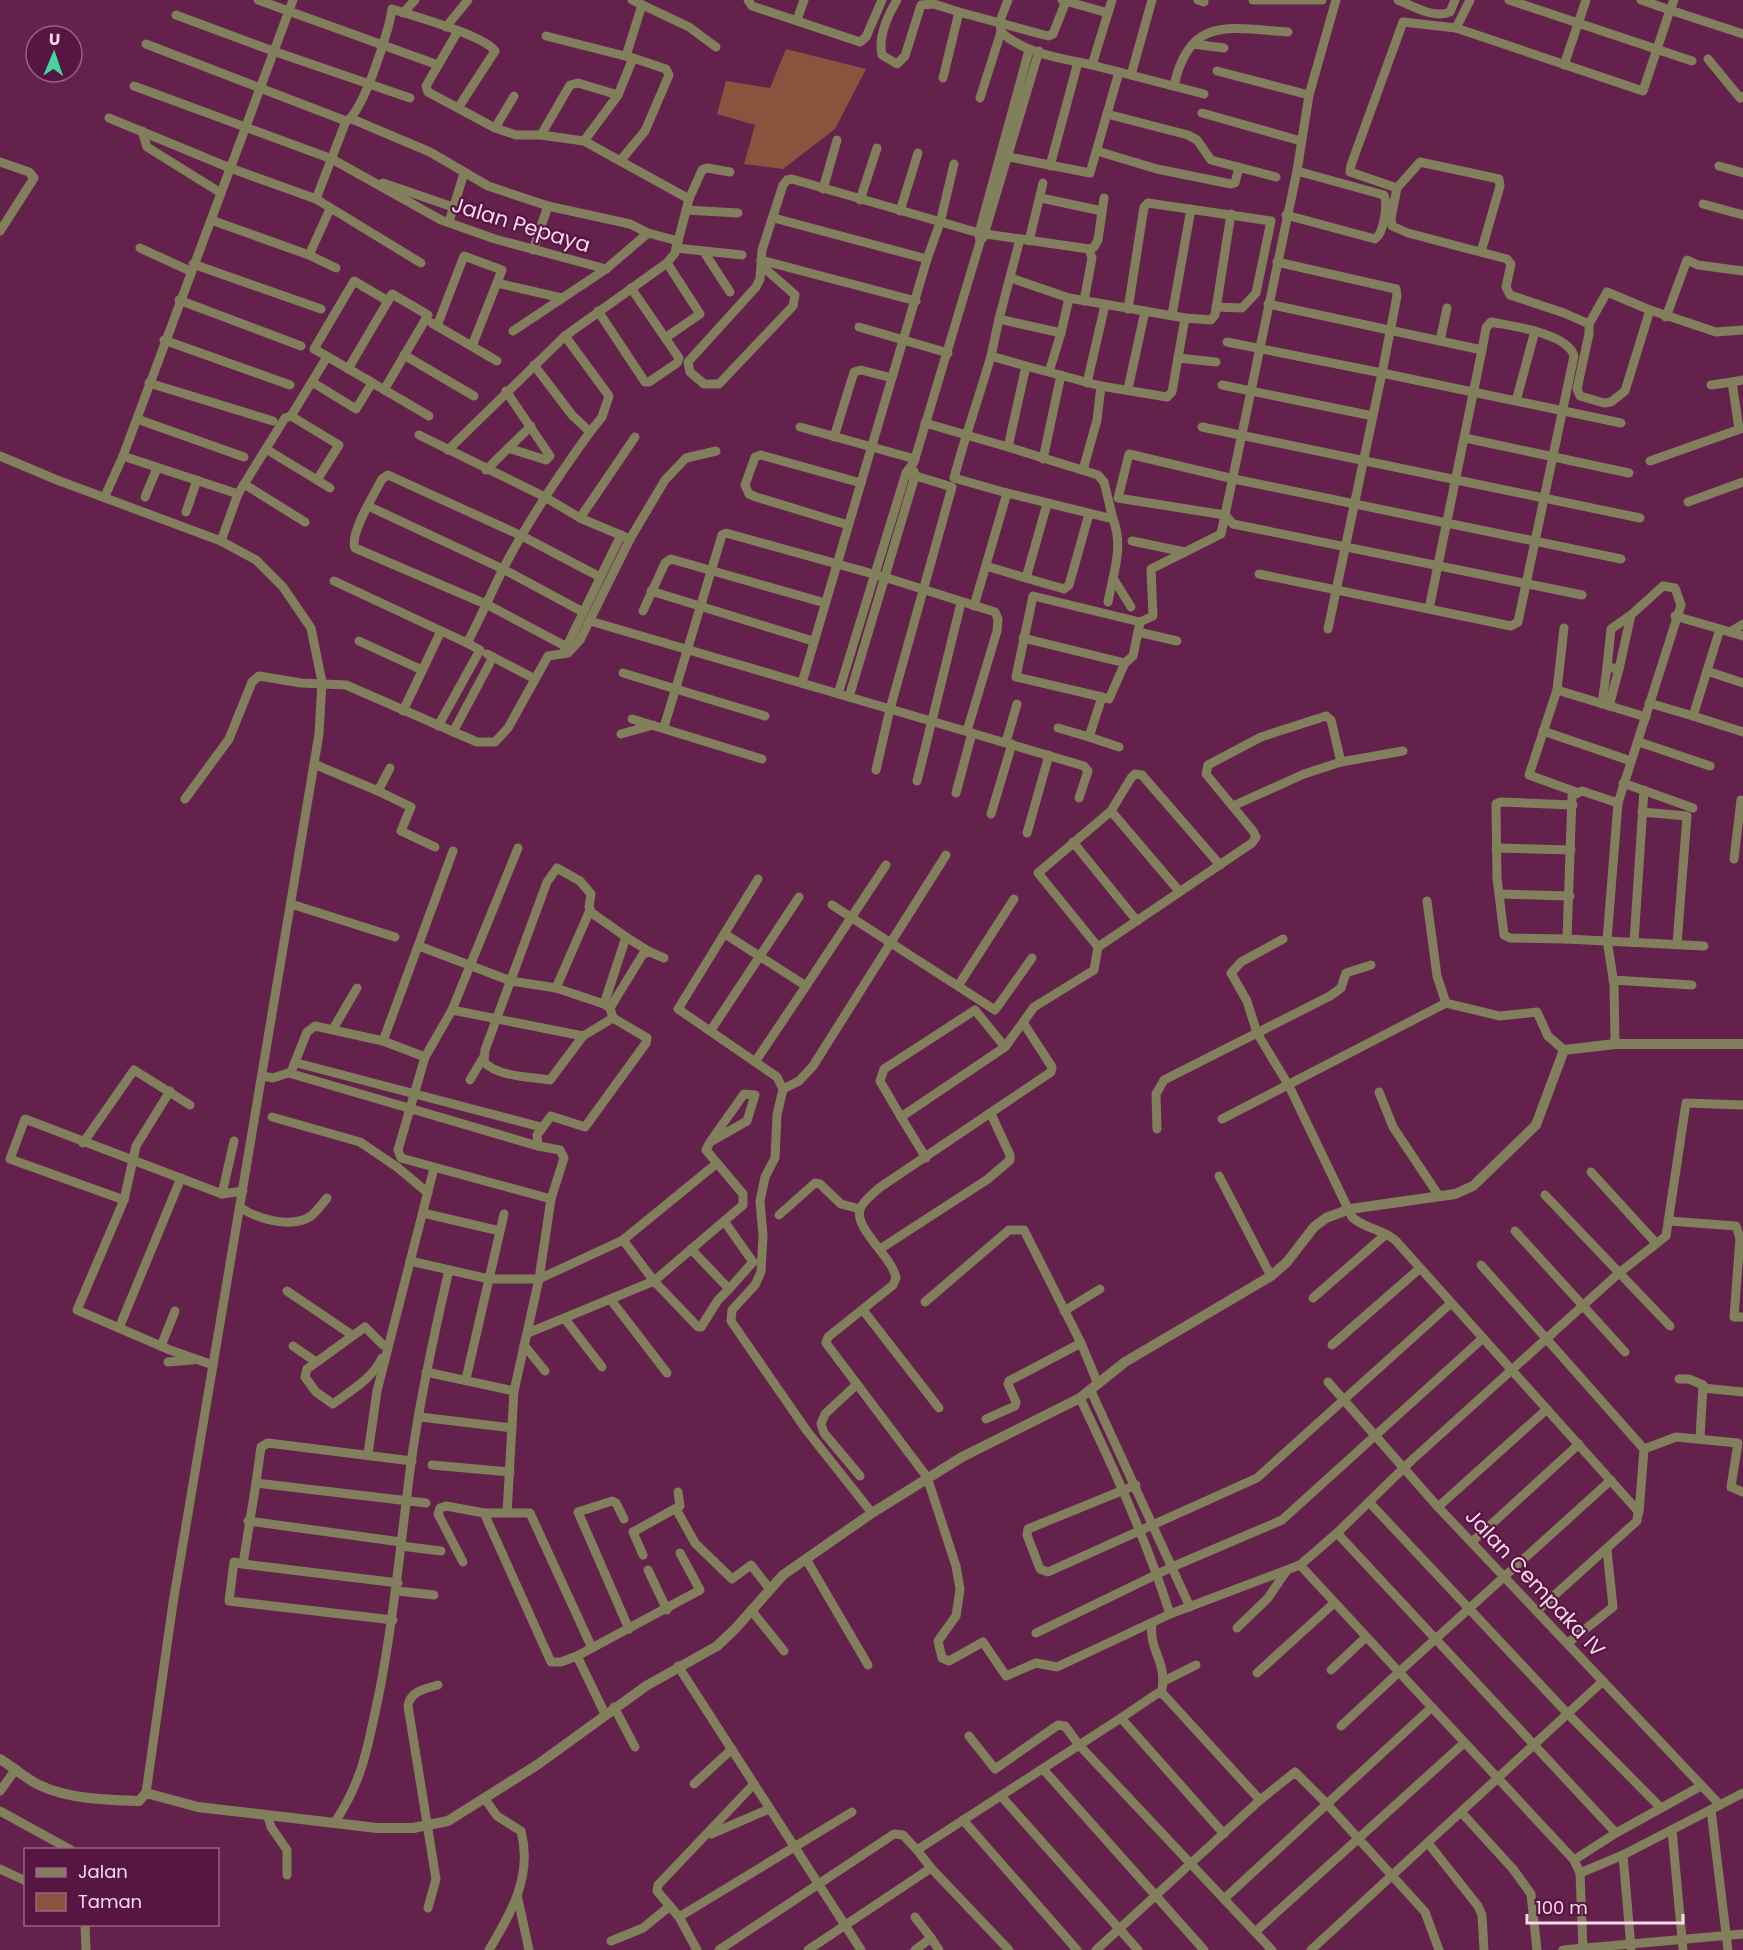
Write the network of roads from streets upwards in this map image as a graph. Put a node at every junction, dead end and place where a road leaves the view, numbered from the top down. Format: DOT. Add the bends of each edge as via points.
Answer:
graph roads {
  1 [pos="258,0"];
  2 [pos="293,0"];
  3 [pos="415,0"];
  4 [pos="468,0"];
  5 [pos="632,0"];
  6 [pos="748,0"];
  7 [pos="804,0"];
  8 [pos="880,0"];
  9 [pos="897,0"];
  10 [pos="1008,0"];
  11 [pos="1112,0"];
  12 [pos="1152,0"];
  13 [pos="1253,0"];
  14 [pos="1322,0"];
  15 [pos="1335,0"];
  16 [pos="1398,0"];
  17 [pos="1455,0"];
  18 [pos="1470,0"];
  19 [pos="1509,0"];
  20 [pos="1586,0"];
  21 [pos="1641,0"];
  22 [pos="1674,0"];
  23 [pos="1064,1"];
  24 [pos="1296,1"];
  25 [pos="392,4"];
  26 [pos="642,5"];
  27 [pos="1670,10"];
  28 [pos="289,12"];
  29 [pos="959,12"];
  30 [pos="404,13"];
  31 [pos="1108,13"];
  32 [pos="176,15"];
  33 [pos="797,21"];
  34 [pos="1000,21"];
  35 [pos="1578,23"];
  36 [pos="446,27"];
  37 [pos="1456,28"];
  38 [pos="458,31"];
  39 [pos="1000,32"];
  40 [pos="1288,32"];
  41 [pos="1743,34"];
  42 [pos="546,36"];
  43 [pos="146,44"];
  44 [pos="1193,44"];
  45 [pos="384,46"];
  46 [pos="716,47"];
  47 [pos="1224,48"];
  48 [pos="1029,50"];
  49 [pos="1657,50"];
  50 [pos="273,51"];
  51 [pos="1039,51"];
  52 [pos="630,57"];
  53 [pos="1708,58"];
  54 [pos="1692,61"];
  55 [pos="1078,62"];
  56 [pos="438,65"];
  57 [pos="1092,65"];
  58 [pos="1564,65"];
  59 [pos="1217,71"];
  60 [pos="1119,72"];
  61 [pos="1131,75"];
  62 [pos="943,78"];
  63 [pos="368,84"];
  64 [pos="134,86"];
  65 [pos="1174,86"];
  66 [pos="259,90"];
  67 [pos="1204,94"];
  68 [pos="618,95"];
  69 [pos="1309,95"];
  70 [pos="514,96"];
  71 [pos="1743,96"];
  72 [pos="410,98"];
  73 [pos="980,98"];
  74 [pos="458,108"];
  75 [pos="1202,113"];
  76 [pos="1107,114"];
  77 [pos="109,118"];
  78 [pos="349,120"];
  79 [pos="245,128"];
  80 [pos="495,128"];
  81 [pos="142,131"];
  82 [pos="541,135"];
  83 [pos="837,140"];
  84 [pos="584,141"];
  85 [pos="1301,141"];
  86 [pos="877,148"];
  87 [pos="1097,151"];
  88 [pos="918,153"];
  89 [pos="332,159"];
  90 [pos="1209,159"];
  91 [pos="620,161"];
  92 [pos="0,162"];
  93 [pos="1003,162"];
  94 [pos="954,164"];
  95 [pos="1050,166"];
  96 [pos="1719,166"];
  97 [pos="1239,167"];
  98 [pos="230,168"];
  99 [pos="1297,171"];
  100 [pos="730,172"];
  101 [pos="464,173"];
  102 [pos="1743,173"];
  103 [pos="358,174"];
  104 [pos="1276,177"];
  105 [pos="1205,179"];
  106 [pos="1043,183"];
  107 [pos="1397,188"];
  108 [pos="823,189"];
  109 [pos="221,193"];
  110 [pos="1041,198"];
  111 [pos="1104,198"];
  112 [pos="316,199"];
  113 [pos="688,200"];
  114 [pos="860,200"];
  115 [pos="1703,204"];
  116 [pos="548,206"];
  117 [pos="453,207"];
  118 [pos="330,209"];
  119 [pos="1191,209"];
  120 [pos="686,210"];
  121 [pos="900,211"];
  122 [pos="1102,211"];
  123 [pos="738,213"];
  124 [pos="1231,214"];
  125 [pos="1286,215"];
  126 [pos="1743,215"];
  127 [pos="774,218"];
  128 [pos="211,220"];
  129 [pos="449,222"];
  130 [pos="940,223"];
  131 [pos="0,231"];
  132 [pos="648,232"];
  133 [pos="982,236"];
  134 [pos="1025,240"];
  135 [pos="677,244"];
  136 [pos="140,248"];
  137 [pos="1089,249"];
  138 [pos="533,250"];
  139 [pos="704,252"];
  140 [pos="1481,252"];
  141 [pos="309,255"];
  142 [pos="742,255"];
  143 [pos="927,259"];
  144 [pos="1277,262"];
  145 [pos="421,263"];
  146 [pos="667,263"];
  147 [pos="761,263"];
  148 [pos="192,268"];
  149 [pos="336,268"];
  150 [pos="606,269"];
  151 [pos="1743,271"];
  152 [pos="1011,278"];
  153 [pos="497,283"];
  154 [pos="631,288"];
  155 [pos="730,292"];
  156 [pos="562,298"];
  157 [pos="1069,298"];
  158 [pos="179,300"];
  159 [pos="916,300"];
  160 [pos="388,301"];
  161 [pos="1084,301"];
  162 [pos="1268,304"];
  163 [pos="1105,305"];
  164 [pos="1216,307"];
  165 [pos="1446,308"];
  166 [pos="321,309"];
  167 [pos="1128,309"];
  168 [pos="1650,309"];
  169 [pos="598,311"];
  170 [pos="1145,311"];
  171 [pos="1172,315"];
  172 [pos="1666,317"];
  173 [pos="1185,318"];
  174 [pos="425,319"];
  175 [pos="999,319"];
  176 [pos="1589,324"];
  177 [pos="437,326"];
  178 [pos="859,327"];
  179 [pos="1391,330"];
  180 [pos="1743,330"];
  181 [pos="513,331"];
  182 [pos="1535,331"];
  183 [pos="1061,333"];
  184 [pos="566,336"];
  185 [pos="665,338"];
  186 [pos="904,339"];
  187 [pos="164,340"];
  188 [pos="1440,341"];
  189 [pos="1227,342"];
  190 [pos="301,346"];
  191 [pos="472,346"];
  192 [pos="1259,348"];
  193 [pos="1482,350"];
  194 [pos="948,353"];
  195 [pos="404,355"];
  196 [pos="991,356"];
  197 [pos="327,357"];
  198 [pos="1178,358"];
  199 [pos="497,361"];
  200 [pos="1216,362"];
  201 [pos="534,364"];
  202 [pos="1026,366"];
  203 [pos="348,369"];
  204 [pos="1049,372"];
  205 [pos="1382,373"];
  206 [pos="1061,375"];
  207 [pos="892,378"];
  208 [pos="1743,380"];
  209 [pos="312,382"];
  210 [pos="1732,382"];
  211 [pos="149,383"];
  212 [pos="372,383"];
  213 [pos="1087,383"];
  214 [pos="290,385"];
  215 [pos="1222,385"];
  216 [pos="1712,385"];
  217 [pos="1101,386"];
  218 [pos="1128,389"];
  219 [pos="384,390"];
  220 [pos="1252,390"];
  221 [pos="506,391"];
  222 [pos="1474,393"];
  223 [pos="474,396"];
  224 [pos="1516,401"];
  225 [pos="1563,411"];
  226 [pos="291,416"];
  227 [pos="429,416"];
  228 [pos="1373,416"];
  229 [pos="137,419"];
  230 [pos="273,421"];
  231 [pos="926,423"];
  232 [pos="1621,423"];
  233 [pos="531,426"];
  234 [pos="1202,426"];
  235 [pos="800,427"];
  236 [pos="1741,429"];
  237 [pos="590,432"];
  238 [pos="419,435"];
  239 [pos="968,435"];
  240 [pos="1242,435"];
  241 [pos="834,436"];
  242 [pos="635,437"];
  243 [pos="1465,438"];
  244 [pos="871,447"];
  245 [pos="1008,447"];
  246 [pos="508,448"];
  247 [pos="266,449"];
  248 [pos="448,450"];
  249 [pos="716,451"];
  250 [pos="0,456"];
  251 [pos="123,456"];
  252 [pos="244,457"];
  253 [pos="1553,457"];
  254 [pos="549,459"];
  255 [pos="1043,459"];
  256 [pos="1364,460"];
  257 [pos="1650,461"];
  258 [pos="157,468"];
  259 [pos="912,468"];
  260 [pos="486,470"];
  261 [pos="1083,470"];
  262 [pos="561,472"];
  263 [pos="1629,473"];
  264 [pos="1234,479"];
  265 [pos="1455,479"];
  266 [pos="197,480"];
  267 [pos="317,480"];
  268 [pos="953,482"];
  269 [pos="1743,482"];
  270 [pos="861,483"];
  271 [pos="244,484"];
  272 [pos="330,488"];
  273 [pos="1007,493"];
  274 [pos="238,494"];
  275 [pos="105,496"];
  276 [pos="545,497"];
  277 [pos="146,498"];
  278 [pos="1544,498"];
  279 [pos="1688,502"];
  280 [pos="1354,503"];
  281 [pos="1047,504"];
  282 [pos="368,506"];
  283 [pos="186,512"];
  284 [pos="1089,514"];
  285 [pos="1225,515"];
  286 [pos="580,518"];
  287 [pos="1640,518"];
  288 [pos="1113,519"];
  289 [pos="305,522"];
  290 [pos="1447,523"];
  291 [pos="848,525"];
  292 [pos="522,536"];
  293 [pos="626,537"];
  294 [pos="220,541"];
  295 [pos="1131,541"];
  296 [pos="1535,541"];
  297 [pos="1345,547"];
  298 [pos="1185,552"];
  299 [pos="1621,559"];
  300 [pos="836,564"];
  301 [pos="986,566"];
  302 [pos="1438,567"];
  303 [pos="503,569"];
  304 [pos="710,570"];
  305 [pos="873,574"];
  306 [pos="1259,574"];
  307 [pos="600,577"];
  308 [pos="884,577"];
  309 [pos="1026,578"];
  310 [pos="1113,578"];
  311 [pos="334,581"];
  312 [pos="1526,585"];
  313 [pos="1336,588"];
  314 [pos="924,589"];
  315 [pos="651,591"];
  316 [pos="1582,595"];
  317 [pos="1108,602"];
  318 [pos="825,603"];
  319 [pos="961,603"];
  320 [pos="488,606"];
  321 [pos="700,606"];
  322 [pos="974,606"];
  323 [pos="1131,607"];
  324 [pos="1429,609"];
  325 [pos="643,610"];
  326 [pos="583,612"];
  327 [pos="1631,615"];
  328 [pos="1675,616"];
  329 [pos="590,621"];
  330 [pos="1743,624"];
  331 [pos="1139,627"];
  332 [pos="1564,628"];
  333 [pos="1328,629"];
  334 [pos="1720,629"];
  335 [pos="441,631"];
  336 [pos="1730,632"];
  337 [pos="1743,636"];
  338 [pos="1023,638"];
  339 [pos="359,641"];
  340 [pos="1177,641"];
  341 [pos="813,642"];
  342 [pos="467,643"];
  343 [pos="687,649"];
  344 [pos="480,650"];
  345 [pos="565,650"];
  346 [pos="493,657"];
  347 [pos="1125,663"];
  348 [pos="1607,667"];
  349 [pos="1619,669"];
  350 [pos="422,670"];
  351 [pos="1707,671"];
  352 [pos="622,673"];
  353 [pos="535,679"];
  354 [pos="322,682"];
  355 [pos="802,683"];
  356 [pos="1743,683"];
  357 [pos="675,690"];
  358 [pos="1557,690"];
  359 [pos="838,694"];
  360 [pos="849,697"];
  361 [pos="1102,697"];
  362 [pos="1649,703"];
  363 [pos="1017,704"];
  364 [pos="1606,705"];
  365 [pos="890,709"];
  366 [pos="403,711"];
  367 [pos="765,716"];
  368 [pos="1693,716"];
  369 [pos="1646,717"];
  370 [pos="632,719"];
  371 [pos="932,722"];
  372 [pos="438,726"];
  373 [pos="659,726"];
  374 [pos="1058,728"];
  375 [pos="1543,731"];
  376 [pos="453,732"];
  377 [pos="969,732"];
  378 [pos="1743,732"];
  379 [pos="621,734"];
  380 [pos="1089,737"];
  381 [pos="1639,742"];
  382 [pos="1009,743"];
  383 [pos="1119,747"];
  384 [pos="1403,751"];
  385 [pos="1049,755"];
  386 [pos="762,759"];
  387 [pos="1631,761"];
  388 [pos="1341,762"];
  389 [pos="314,764"];
  390 [pos="1710,766"];
  391 [pos="390,768"];
  392 [pos="876,770"];
  393 [pos="917,781"];
  394 [pos="1623,783"];
  395 [pos="1644,790"];
  396 [pos="378,791"];
  397 [pos="1576,792"];
  398 [pos="956,793"];
  399 [pos="1079,798"];
  400 [pos="185,799"];
  401 [pos="1741,800"];
  402 [pos="1618,803"];
  403 [pos="1573,805"];
  404 [pos="1233,806"];
  405 [pos="1693,808"];
  406 [pos="1111,811"];
  407 [pos="1642,812"];
  408 [pos="1742,813"];
  409 [pos="991,814"];
  410 [pos="1028,833"];
  411 [pos="1073,842"];
  412 [pos="435,847"];
  413 [pos="518,848"];
  414 [pos="1496,848"];
  415 [pos="1571,850"];
  416 [pos="453,851"];
  417 [pos="946,855"];
  418 [pos="1734,859"];
  419 [pos="886,865"];
  420 [pos="1220,865"];
  421 [pos="758,879"];
  422 [pos="1179,891"];
  423 [pos="1500,894"];
  424 [pos="1570,896"];
  425 [pos="799,897"];
  426 [pos="1014,899"];
  427 [pos="1427,901"];
  428 [pos="291,904"];
  429 [pos="832,905"];
  430 [pos="590,910"];
  431 [pos="851,919"];
  432 [pos="1137,921"];
  433 [pos="724,934"];
  434 [pos="395,937"];
  435 [pos="626,937"];
  436 [pos="1283,939"];
  437 [pos="1567,939"];
  438 [pos="1607,940"];
  439 [pos="1634,942"];
  440 [pos="1677,944"];
  441 [pos="891,945"];
  442 [pos="419,946"];
  443 [pos="1704,946"];
  444 [pos="1098,947"];
  445 [pos="650,952"];
  446 [pos="762,956"];
  447 [pos="664,958"];
  448 [pos="1032,958"];
  449 [pos="469,964"];
  450 [pos="1371,965"];
  451 [pos="1613,980"];
  452 [pos="512,981"];
  453 [pos="1692,985"];
  454 [pos="806,986"];
  455 [pos="958,986"];
  456 [pos="357,988"];
  457 [pos="556,988"];
  458 [pos="1446,1004"];
  459 [pos="607,1006"];
  460 [pos="452,1010"];
  461 [pos="613,1018"];
  462 [pos="498,1020"];
  463 [pos="1024,1024"];
  464 [pos="333,1029"];
  465 [pos="711,1030"];
  466 [pos="1257,1033"];
  467 [pos="584,1036"];
  468 [pos="383,1041"];
  469 [pos="1614,1044"];
  470 [pos="1743,1044"];
  471 [pos="1005,1047"];
  472 [pos="1564,1050"];
  473 [pos="425,1057"];
  474 [pos="483,1058"];
  475 [pos="755,1062"];
  476 [pos="297,1063"];
  477 [pos="289,1073"];
  478 [pos="263,1076"];
  479 [pos="470,1080"];
  480 [pos="1289,1086"];
  481 [pos="783,1089"];
  482 [pos="170,1091"];
  483 [pos="1379,1092"];
  484 [pos="413,1094"];
  485 [pos="190,1105"];
  486 [pos="1743,1105"];
  487 [pos="409,1109"];
  488 [pos="991,1114"];
  489 [pos="272,1117"];
  490 [pos="901,1117"];
  491 [pos="1222,1119"];
  492 [pos="542,1126"];
  493 [pos="1157,1129"];
  494 [pos="234,1142"];
  495 [pos="710,1142"];
  496 [pos="83,1143"];
  497 [pos="538,1146"];
  498 [pos="398,1150"];
  499 [pos="926,1158"];
  500 [pos="133,1159"];
  501 [pos="384,1160"];
  502 [pos="717,1164"];
  503 [pos="434,1168"];
  504 [pos="1591,1172"];
  505 [pos="1219,1176"];
  506 [pos="181,1178"];
  507 [pos="243,1191"];
  508 [pos="428,1193"];
  509 [pos="222,1194"];
  510 [pos="1545,1195"];
  511 [pos="1439,1196"];
  512 [pos="327,1198"];
  513 [pos="551,1199"];
  514 [pos="124,1200"];
  515 [pos="240,1207"];
  516 [pos="860,1209"];
  517 [pos="1350,1209"];
  518 [pos="423,1213"];
  519 [pos="504,1214"];
  520 [pos="779,1215"];
  521 [pos="724,1221"];
  522 [pos="1669,1221"];
  523 [pos="500,1231"];
  524 [pos="1515,1231"];
  525 [pos="1385,1235"];
  526 [pos="1742,1239"];
  527 [pos="623,1240"];
  528 [pos="1655,1242"];
  529 [pos="691,1249"];
  530 [pos="880,1249"];
  531 [pos="410,1261"];
  532 [pos="1482,1265"];
  533 [pos="1419,1269"];
  534 [pos="449,1270"];
  535 [pos="1740,1270"];
  536 [pos="1619,1273"];
  537 [pos="1271,1276"];
  538 [pos="489,1279"];
  539 [pos="539,1279"];
  540 [pos="654,1281"];
  541 [pos="729,1289"];
  542 [pos="1100,1289"];
  543 [pos="287,1291"];
  544 [pos="1313,1298"];
  545 [pos="611,1300"];
  546 [pos="925,1302"];
  547 [pos="1450,1304"];
  548 [pos="1584,1308"];
  549 [pos="863,1310"];
  550 [pos="175,1311"];
  551 [pos="1064,1311"];
  552 [pos="1743,1317"];
  553 [pos="565,1319"];
  554 [pos="1670,1326"];
  555 [pos="119,1328"];
  556 [pos="528,1333"];
  557 [pos="352,1335"];
  558 [pos="1483,1338"];
  559 [pos="1549,1339"];
  560 [pos="1081,1343"];
  561 [pos="385,1345"];
  562 [pos="524,1345"];
  563 [pos="1332,1345"];
  564 [pos="162,1346"];
  565 [pos="293,1346"];
  566 [pos="1625,1352"];
  567 [pos="195,1360"];
  568 [pos="168,1362"];
  569 [pos="316,1362"];
  570 [pos="213,1365"];
  571 [pos="602,1367"];
  572 [pos="1513,1370"];
  573 [pos="545,1371"];
  574 [pos="426,1372"];
  575 [pos="667,1373"];
  576 [pos="466,1379"];
  577 [pos="1679,1379"];
  578 [pos="1328,1382"];
  579 [pos="855,1386"];
  580 [pos="1095,1388"];
  581 [pos="1703,1388"];
  582 [pos="514,1391"];
  583 [pos="1743,1392"];
  584 [pos="1080,1398"];
  585 [pos="1344,1399"];
  586 [pos="939,1408"];
  587 [pos="1547,1409"];
  588 [pos="420,1417"];
  589 [pos="986,1419"];
  590 [pos="512,1428"];
  591 [pos="1376,1435"];
  592 [pos="1700,1438"];
  593 [pos="1579,1444"];
  594 [pos="1644,1449"];
  595 [pos="368,1454"];
  596 [pos="412,1461"];
  597 [pos="432,1465"];
  598 [pos="1405,1467"];
  599 [pos="510,1472"];
  600 [pos="860,1476"];
  601 [pos="927,1477"];
  602 [pos="1611,1480"];
  603 [pos="256,1483"];
  604 [pos="1136,1485"];
  605 [pos="1124,1490"];
  606 [pos="1743,1491"];
  607 [pos="678,1492"];
  608 [pos="407,1502"];
  609 [pos="1369,1502"];
  610 [pos="426,1503"];
  611 [pos="1438,1507"];
  612 [pos="676,1509"];
  613 [pos="484,1513"];
  614 [pos="507,1513"];
  615 [pos="872,1513"];
  616 [pos="1639,1513"];
  617 [pos="624,1519"];
  618 [pos="248,1521"];
  619 [pos="1153,1525"];
  620 [pos="1140,1531"];
  621 [pos="1337,1533"];
  622 [pos="1473,1541"];
  623 [pos="401,1544"];
  624 [pos="1607,1550"];
  625 [pos="441,1551"];
  626 [pos="680,1553"];
  627 [pos="643,1555"];
  628 [pos="806,1559"];
  629 [pos="463,1562"];
  630 [pos="243,1564"];
  631 [pos="1299,1565"];
  632 [pos="1172,1567"];
  633 [pos="648,1570"];
  634 [pos="1287,1570"];
  635 [pos="1158,1573"];
  636 [pos="1505,1576"];
  637 [pos="397,1587"];
  638 [pos="769,1588"];
  639 [pos="434,1595"];
  640 [pos="1333,1604"];
  641 [pos="1190,1608"];
  642 [pos="1468,1608"];
  643 [pos="667,1610"];
  644 [pos="751,1610"];
  645 [pos="1538,1610"];
  646 [pos="1170,1614"];
  647 [pos="393,1620"];
  648 [pos="1152,1623"];
  649 [pos="1237,1628"];
  650 [pos="629,1629"];
  651 [pos="1036,1633"];
  652 [pos="1365,1638"];
  653 [pos="1433,1639"];
  654 [pos="1568,1643"];
  655 [pos="592,1648"];
  656 [pos="784,1651"];
  657 [pos="577,1656"];
  658 [pos="868,1665"];
  659 [pos="1196,1665"];
  660 [pos="678,1666"];
  661 [pos="1331,1670"];
  662 [pos="1399,1672"];
  663 [pos="1257,1673"];
  664 [pos="1164,1681"];
  665 [pos="1603,1681"];
  666 [pos="438,1684"];
  667 [pos="1161,1694"];
  668 [pos="614,1707"];
  669 [pos="1431,1707"];
  670 [pos="1567,1713"];
  671 [pos="605,1714"];
  672 [pos="1121,1718"];
  673 [pos="1341,1726"];
  674 [pos="969,1736"];
  675 [pos="1464,1743"];
  676 [pos="1532,1743"];
  677 [pos="1079,1745"];
  678 [pos="635,1747"];
  679 [pos="732,1749"];
  680 [pos="0,1759"];
  681 [pos="16,1769"];
  682 [pos="1043,1769"];
  683 [pos="1497,1778"];
  684 [pos="694,1784"];
  685 [pos="754,1784"];
  686 [pos="1701,1786"];
  687 [pos="0,1791"];
  688 [pos="1001,1796"];
  689 [pos="1742,1796"];
  690 [pos="142,1797"];
  691 [pos="485,1799"];
  692 [pos="1260,1800"];
  693 [pos="1328,1804"];
  694 [pos="1661,1808"];
  695 [pos="1716,1808"];
  696 [pos="769,1809"];
  697 [pos="0,1811"];
  698 [pos="852,1812"];
  699 [pos="1461,1812"];
  700 [pos="268,1817"];
  701 [pos="963,1820"];
  702 [pos="335,1822"];
  703 [pos="427,1827"];
  704 [pos="1672,1830"];
  705 [pos="1616,1833"];
  706 [pos="1224,1834"];
  707 [pos="706,1836"];
  708 [pos="1359,1838"];
  709 [pos="1428,1843"];
  710 [pos="795,1846"];
  711 [pos="67,1848"];
  712 [pos="917,1850"];
  713 [pos="1623,1855"];
  714 [pos="1574,1860"];
  715 [pos="1191,1864"];
  716 [pos="931,1868"];
  717 [pos="0,1869"];
  718 [pos="1580,1873"];
  719 [pos="287,1875"];
  720 [pos="1393,1876"];
  721 [pos="24,1880"];
  722 [pos="819,1884"];
  723 [pos="1157,1896"];
  724 [pos="518,1899"];
  725 [pos="1224,1899"];
  726 [pos="670,1906"];
  727 [pos="428,1908"];
  728 [pos="679,1917"];
  729 [pos="915,1917"];
  730 [pos="845,1925"];
  731 [pos="85,1926"];
  732 [pos="1120,1929"];
  733 [pos="1256,1932"];
  734 [pos="1743,1934"];
  735 [pos="1727,1936"];
  736 [pos="931,1938"];
  737 [pos="1682,1939"];
  738 [pos="610,1941"];
  739 [pos="1631,1947"];
  740 [pos="1583,1949"];
  741 [pos="86,1950"];
  742 [pos="489,1950"];
  743 [pos="529,1950"];
  744 [pos="697,1950"];
  745 [pos="719,1950"];
  746 [pos="808,1950"];
  747 [pos="861,1950"];
  748 [pos="915,1950"];
  749 [pos="939,1950"];
  750 [pos="1009,1950"];
  751 [pos="1077,1950"];
  752 [pos="1096,1950"];
  753 [pos="1138,1950"];
  754 [pos="1204,1950"];
  755 [pos="1272,1950"];
  756 [pos="1311,1950"];
  757 [pos="1438,1950"];
  758 [pos="1484,1950"];
  759 [pos="1537,1950"];
  760 [pos="1563,1950"];
  761 [pos="1683,1950"];
  762 [pos="1728,1950"];
  1 -- 28 [label="street"];
  2 -- 28 [label="street"];
  3 -- 30 [label="street"];
  4 -- 36 [label="street"];
  5 -- 26 [label="street"];
  6 -- 33 [label="street" via="752,6"];
  7 -- 33 [label="street"];
  8 -- 33 [label="street" via="866,37 860,42"];
  9 -- 29 [label="street" via="881,45 882,55 897,64 905,56 921,5 934,4"];
  10 -- 34 [label="street"];
  11 -- 31 [label="street"];
  12 -- 61 [label="street"];
  13 -- 24 [label="street"];
  14 -- 24 [label="street"];
  15 -- 69 [label="street"];
  16 -- 17 [label="street" via="1443,15 1450,12"];
  18 -- 37 [label="street"];
  19 -- 35 [label="street"];
  20 -- 35 [label="street"];
  21 -- 27 [label="street"];
  22 -- 27 [label="street"];
  23 -- 31 [label="street"];
  23 -- 34 [label="street" via="1053,34 1048,36"];
  25 -- 30 [label="street"];
  25 -- 45 [label="street"];
  26 -- 46 [label="street" via="689,27"];
  26 -- 52 [label="street"];
  27 -- 41 [label="street"];
  27 -- 49 [label="street"];
  28 -- 45 [label="street"];
  28 -- 50 [label="street"];
  29 -- 34 [label="street"];
  29 -- 62 [label="street"];
  30 -- 36 [label="street"];
  31 -- 57 [label="street"];
  32 -- 50 [label="street"];
  34 -- 39 [label="street"];
  35 -- 49 [label="street"];
  35 -- 58 [label="street"];
  36 -- 38 [label="street"];
  37 -- 58 [label="street"];
  37 -- 107 [label="street" via="1405,20 1398,30 1349,171"];
  38 -- 56 [label="street"];
  38 -- 74 [label="street" via="495,51"];
  39 -- 48 [label="street"];
  39 -- 73 [label="street"];
  40 -- 44 [label="street" via="1217,28"];
  42 -- 52 [label="street"];
  43 -- 66 [label="street"];
  44 -- 47 [label="street"];
  44 -- 65 [label="street" via="1180,60"];
  45 -- 56 [label="street"];
  45 -- 63 [label="street"];
  48 -- 51 [label="street"];
  48 -- 93 [label="street"];
  49 -- 54 [label="street"];
  49 -- 58 [label="street" via="1643,91"];
  50 -- 63 [label="street"];
  50 -- 66 [label="street"];
  51 -- 55 [label="street"];
  51 -- 93 [label="street"];
  52 -- 68 [label="street"];
  52 -- 91 [label="street" via="666,69 669,75 645,131"];
  53 -- 71 [label="street" via="1740,98"];
  55 -- 57 [label="street"];
  55 -- 95 [label="street"];
  56 -- 74 [label="street" via="426,86 428,92"];
  57 -- 60 [label="street"];
  59 -- 69 [label="street"];
  60 -- 61 [label="street"];
  60 -- 76 [label="street"];
  61 -- 65 [label="street"];
  63 -- 72 [label="street"];
  63 -- 78 [label="street"];
  64 -- 79 [label="street, Jalan Pepaya"];
  65 -- 67 [label="street"];
  66 -- 78 [label="street"];
  66 -- 79 [label="street"];
  68 -- 82 [label="street" via="578,83 570,85"];
  68 -- 84 [label="street"];
  69 -- 85 [label="street"];
  70 -- 80 [label="street"];
  74 -- 80 [label="street"];
  75 -- 85 [label="street"];
  76 -- 87 [label="street"];
  76 -- 90 [label="street" via="1188,135 1197,140"];
  77 -- 81 [label="street"];
  78 -- 89 [label="street"];
  78 -- 101 [label="street" via="430,152"];
  79 -- 89 [label="street, Jalan Pepaya"];
  79 -- 98 [label="street"];
  80 -- 82 [label="street" via="516,135"];
  81 -- 98 [label="street"];
  81 -- 109 [label="street" via="147,147"];
  82 -- 84 [label="street"];
  83 -- 108 [label="street"];
  84 -- 91 [label="street"];
  85 -- 99 [label="street"];
  86 -- 114 [label="street"];
  87 -- 95 [label="street" via="1090,173"];
  87 -- 105 [label="street"];
  88 -- 121 [label="street"];
  89 -- 103 [label="street, Jalan Pepaya"];
  89 -- 112 [label="street"];
  90 -- 97 [label="street"];
  90 -- 105 [label="street"];
  91 -- 113 [label="street"];
  92 -- 131 [label="street" via="29,172 34,178"];
  93 -- 95 [label="street"];
  93 -- 133 [label="street"];
  94 -- 130 [label="street"];
  96 -- 102 [label="street"];
  97 -- 104 [label="street"];
  97 -- 105 [label="street" via="1233,184"];
  98 -- 109 [label="street"];
  98 -- 112 [label="street"];
  99 -- 125 [label="street"];
  99 -- 125 [label="street" via="1384,195 1380,232 1375,238"];
  100 -- 113 [label="street" via="702,170"];
  101 -- 116 [label="street" via="488,186"];
  101 -- 117 [label="street"];
  103 -- 117 [label="street"];
  103 -- 129 [label="street, Jalan Pepaya"];
  106 -- 110 [label="street"];
  107 -- 140 [label="street" via="1391,218 1395,228"];
  107 -- 140 [label="street" via="1420,162 1499,179"];
  108 -- 114 [label="street"];
  108 -- 127 [label="street" via="787,180"];
  109 -- 128 [label="street"];
  110 -- 122 [label="street"];
  110 -- 134 [label="street"];
  111 -- 122 [label="street"];
  112 -- 118 [label="street"];
  113 -- 120 [label="street"];
  114 -- 121 [label="street"];
  115 -- 126 [label="street"];
  116 -- 132 [label="street" via="630,224"];
  116 -- 138 [label="street"];
  117 -- 129 [label="street"];
  118 -- 141 [label="street"];
  118 -- 145 [label="street"];
  119 -- 124 [label="street"];
  119 -- 167 [label="street" via="1145,204"];
  119 -- 171 [label="street"];
  120 -- 123 [label="street"];
  120 -- 135 [label="street"];
  121 -- 130 [label="street"];
  122 -- 137 [label="street" via="1098,240"];
  124 -- 164 [label="street"];
  124 -- 164 [label="street" via="1268,219 1271,225 1256,293 1242,308"];
  125 -- 144 [label="street"];
  127 -- 143 [label="street"];
  127 -- 147 [label="street"];
  128 -- 141 [label="street"];
  128 -- 148 [label="street"];
  129 -- 138 [label="street, Jalan Pepaya"];
  130 -- 133 [label="street"];
  130 -- 143 [label="street"];
  132 -- 135 [label="street"];
  132 -- 150 [label="street"];
  133 -- 134 [label="street"];
  133 -- 194 [label="street"];
  134 -- 137 [label="street"];
  134 -- 152 [label="street"];
  135 -- 139 [label="street"];
  135 -- 146 [label="street"];
  136 -- 148 [label="street"];
  137 -- 161 [label="street" via="1092,258"];
  138 -- 150 [label="street, Jalan Pepaya"];
  139 -- 142 [label="street"];
  139 -- 155 [label="street"];
  140 -- 176 [label="street" via="1511,262 1506,288 1510,295"];
  141 -- 149 [label="street"];
  143 -- 159 [label="street"];
  144 -- 162 [label="street"];
  144 -- 179 [label="street" via="1395,288"];
  146 -- 154 [label="street"];
  146 -- 185 [label="street" via="700,314"];
  147 -- 147 [label="street" via="795,295 793,306 719,384 704,384 690,372 688,362 756,287"];
  147 -- 159 [label="street"];
  148 -- 158 [label="street"];
  148 -- 166 [label="street"];
  150 -- 156 [label="street"];
  151 -- 172 [label="street" via="1687,260"];
  152 -- 157 [label="street"];
  152 -- 175 [label="street"];
  153 -- 156 [label="street"];
  153 -- 177 [label="street" via="502,270 464,256"];
  153 -- 191 [label="street"];
  154 -- 169 [label="street"];
  154 -- 185 [label="street"];
  156 -- 181 [label="street"];
  157 -- 161 [label="street"];
  157 -- 183 [label="street"];
  158 -- 187 [label="street"];
  158 -- 190 [label="street"];
  159 -- 186 [label="street"];
  160 -- 174 [label="street" via="392,294 428,315"];
  160 -- 197 [label="street" via="354,281 314,349"];
  160 -- 203 [label="street"];
  161 -- 163 [label="street"];
  162 -- 179 [label="street"];
  162 -- 192 [label="street"];
  163 -- 167 [label="street"];
  163 -- 213 [label="street"];
  164 -- 173 [label="street" via="1215,317 1209,321"];
  165 -- 188 [label="street"];
  167 -- 170 [label="street"];
  168 -- 172 [label="street"];
  168 -- 176 [label="street" via="1607,292"];
  168 -- 176 [label="street" via="1625,391 1611,402 1593,401 1580,396 1578,391"];
  169 -- 184 [label="street"];
  169 -- 185 [label="street" via="645,382 677,363 679,358"];
  170 -- 171 [label="street"];
  170 -- 218 [label="street"];
  171 -- 173 [label="street"];
  172 -- 180 [label="street" via="1716,332"];
  173 -- 198 [label="street"];
  174 -- 177 [label="street"];
  174 -- 195 [label="street"];
  175 -- 183 [label="street"];
  175 -- 196 [label="street"];
  177 -- 191 [label="street"];
  178 -- 186 [label="street"];
  179 -- 188 [label="street"];
  179 -- 205 [label="street"];
  182 -- 193 [label="street" via="1488,323"];
  182 -- 224 [label="street"];
  182 -- 225 [label="street" via="1555,338 1573,352"];
  183 -- 204 [label="street"];
  184 -- 201 [label="street"];
  184 -- 237 [label="street" via="609,396 602,417"];
  186 -- 194 [label="street"];
  186 -- 207 [label="street"];
  187 -- 211 [label="street"];
  187 -- 214 [label="street"];
  188 -- 193 [label="street"];
  189 -- 192 [label="street"];
  191 -- 199 [label="street"];
  192 -- 205 [label="street"];
  192 -- 220 [label="street"];
  193 -- 222 [label="street"];
  194 -- 231 [label="street"];
  195 -- 219 [label="street"];
  195 -- 223 [label="street"];
  196 -- 202 [label="street"];
  196 -- 239 [label="street"];
  197 -- 203 [label="street"];
  197 -- 209 [label="street"];
  198 -- 200 [label="street"];
  198 -- 218 [label="street" via="1170,396"];
  201 -- 221 [label="street"];
  201 -- 237 [label="street" via="572,415"];
  202 -- 204 [label="street"];
  202 -- 245 [label="street"];
  203 -- 212 [label="street"];
  204 -- 206 [label="street"];
  205 -- 222 [label="street"];
  205 -- 228 [label="street"];
  206 -- 213 [label="street"];
  206 -- 255 [label="street"];
  207 -- 241 [label="street" via="861,370 854,372"];
  207 -- 244 [label="street"];
  208 -- 210 [label="street"];
  209 -- 212 [label="street" via="356,409"];
  209 -- 226 [label="street"];
  210 -- 216 [label="street"];
  210 -- 236 [label="street"];
  211 -- 229 [label="street"];
  211 -- 230 [label="street"];
  212 -- 219 [label="street"];
  213 -- 217 [label="street"];
  215 -- 220 [label="street"];
  217 -- 218 [label="street"];
  217 -- 261 [label="street" via="1097,420"];
  219 -- 227 [label="street"];
  220 -- 228 [label="street"];
  220 -- 240 [label="street"];
  221 -- 233 [label="street"];
  221 -- 248 [label="street"];
  222 -- 224 [label="street"];
  222 -- 243 [label="street"];
  224 -- 225 [label="street"];
  225 -- 232 [label="street"];
  225 -- 253 [label="street"];
  226 -- 247 [label="street" via="285,418"];
  226 -- 267 [label="street" via="339,445"];
  228 -- 256 [label="street"];
  229 -- 251 [label="street"];
  229 -- 252 [label="street"];
  231 -- 239 [label="street"];
  231 -- 259 [label="street"];
  233 -- 246 [label="street"];
  233 -- 254 [label="street"];
  234 -- 240 [label="street"];
  235 -- 241 [label="street"];
  236 -- 257 [label="street"];
  237 -- 262 [label="street"];
  238 -- 248 [label="street"];
  239 -- 245 [label="street"];
  239 -- 268 [label="street"];
  240 -- 256 [label="street"];
  240 -- 264 [label="street"];
  241 -- 244 [label="street"];
  242 -- 286 [label="street"];
  243 -- 253 [label="street"];
  243 -- 265 [label="street"];
  244 -- 259 [label="street"];
  244 -- 270 [label="street"];
  245 -- 255 [label="street"];
  246 -- 254 [label="street"];
  246 -- 260 [label="street"];
  247 -- 267 [label="street"];
  247 -- 271 [label="street"];
  248 -- 260 [label="street"];
  249 -- 293 [label="street" via="686,458 665,480"];
  250 -- 275 [label="street"];
  251 -- 258 [label="street"];
  251 -- 275 [label="street"];
  253 -- 263 [label="street"];
  253 -- 278 [label="street"];
  254 -- 262 [label="street"];
  255 -- 261 [label="street"];
  256 -- 265 [label="street"];
  256 -- 280 [label="street"];
  258 -- 266 [label="street"];
  258 -- 277 [label="street"];
  259 -- 268 [label="street"];
  259 -- 305 [label="street"];
  259 -- 308 [label="street"];
  260 -- 276 [label="street"];
  261 -- 288 [label="street" via="1098,475 1104,482"];
  262 -- 276 [label="street"];
  264 -- 280 [label="street"];
  264 -- 285 [label="street"];
  264 -- 285 [label="street" via="1129,454 1118,498"];
  265 -- 278 [label="street"];
  265 -- 290 [label="street"];
  266 -- 274 [label="street"];
  266 -- 283 [label="street"];
  267 -- 272 [label="street"];
  268 -- 273 [label="street"];
  268 -- 314 [label="street"];
  269 -- 279 [label="street"];
  270 -- 291 [label="street"];
  270 -- 291 [label="street" via="761,455 755,457 745,485 749,494 756,497"];
  271 -- 274 [label="street"];
  271 -- 289 [label="street"];
  273 -- 281 [label="street"];
  273 -- 301 [label="street"];
  274 -- 294 [label="street"];
  275 -- 294 [label="street"];
  276 -- 286 [label="street"];
  276 -- 292 [label="street"];
  278 -- 287 [label="street"];
  278 -- 296 [label="street"];
  280 -- 290 [label="street"];
  280 -- 297 [label="street"];
  281 -- 284 [label="street"];
  281 -- 309 [label="street"];
  282 -- 292 [label="street" via="388,475"];
  282 -- 303 [label="street"];
  282 -- 320 [label="street" via="353,540 355,548"];
  284 -- 288 [label="street"];
  284 -- 309 [label="street" via="1067,588"];
  285 -- 297 [label="street" via="1233,524"];
  285 -- 298 [label="street" via="1221,534"];
  286 -- 293 [label="street"];
  288 -- 310 [label="street" via="1119,540"];
  290 -- 296 [label="street"];
  290 -- 302 [label="street"];
  291 -- 300 [label="street"];
  292 -- 303 [label="street"];
  292 -- 307 [label="street"];
  293 -- 307 [label="street"];
  293 -- 329 [label="street"];
  294 -- 354 [label="street" via="256,560 298,605 311,628"];
  295 -- 298 [label="street"];
  296 -- 299 [label="street"];
  296 -- 312 [label="street"];
  297 -- 302 [label="street"];
  297 -- 313 [label="street"];
  298 -- 331 [label="street" via="1150,569 1153,616"];
  300 -- 304 [label="street" via="726,533"];
  300 -- 305 [label="street"];
  300 -- 318 [label="street"];
  301 -- 309 [label="street"];
  301 -- 322 [label="street"];
  302 -- 312 [label="street"];
  302 -- 324 [label="street"];
  303 -- 320 [label="street"];
  303 -- 326 [label="street"];
  304 -- 315 [label="street" via="668,560"];
  304 -- 318 [label="street"];
  304 -- 321 [label="street"];
  305 -- 308 [label="street"];
  305 -- 359 [label="street"];
  306 -- 313 [label="street"];
  307 -- 326 [label="street"];
  308 -- 314 [label="street"];
  308 -- 360 [label="street"];
  310 -- 317 [label="street"];
  310 -- 323 [label="street"];
  311 -- 335 [label="street"];
  312 -- 316 [label="street"];
  312 -- 324 [label="street" via="1519,620 1511,626"];
  313 -- 324 [label="street"];
  313 -- 333 [label="street"];
  314 -- 319 [label="street"];
  314 -- 365 [label="street"];
  315 -- 321 [label="street"];
  315 -- 325 [label="street"];
  318 -- 341 [label="street"];
  319 -- 322 [label="street"];
  319 -- 371 [label="street"];
  320 -- 342 [label="street"];
  320 -- 345 [label="street"];
  321 -- 341 [label="street"];
  321 -- 343 [label="street"];
  322 -- 377 [label="street" via="995,612 998,619"];
  326 -- 345 [label="street"];
  327 -- 328 [label="street" via="1669,585 1681,598"];
  327 -- 348 [label="street" via="1611,629"];
  327 -- 349 [label="street"];
  328 -- 334 [label="street"];
  328 -- 362 [label="street"];
  329 -- 343 [label="street"];
  329 -- 345 [label="street" via="573,650"];
  330 -- 336 [label="street"];
  331 -- 338 [label="street" via="1033,596"];
  331 -- 340 [label="street"];
  331 -- 347 [label="street" via="1133,656"];
  332 -- 358 [label="street"];
  334 -- 336 [label="street"];
  334 -- 351 [label="street"];
  335 -- 342 [label="street"];
  335 -- 350 [label="street"];
  336 -- 337 [label="street"];
  338 -- 347 [label="street"];
  338 -- 361 [label="street" via="1016,677"];
  339 -- 350 [label="street"];
  341 -- 355 [label="street"];
  342 -- 344 [label="street"];
  343 -- 355 [label="street"];
  343 -- 357 [label="street"];
  344 -- 346 [label="street"];
  344 -- 372 [label="street"];
  345 -- 353 [label="street" via="548,656"];
  346 -- 353 [label="street"];
  346 -- 376 [label="street"];
  347 -- 361 [label="street" via="1109,699"];
  348 -- 349 [label="street"];
  348 -- 364 [label="street"];
  349 -- 364 [label="street"];
  350 -- 366 [label="street"];
  351 -- 356 [label="street"];
  351 -- 368 [label="street"];
  352 -- 357 [label="street"];
  353 -- 376 [label="street" via="508,728 495,742 477,742"];
  354 -- 366 [label="street" via="346,685"];
  354 -- 389 [label="street"];
  354 -- 400 [label="street" via="259,676 252,682 229,739"];
  355 -- 359 [label="street"];
  357 -- 367 [label="street"];
  357 -- 373 [label="street"];
  358 -- 364 [label="street"];
  358 -- 375 [label="street"];
  359 -- 360 [label="street"];
  360 -- 365 [label="street"];
  361 -- 380 [label="street"];
  362 -- 368 [label="street"];
  362 -- 369 [label="street"];
  363 -- 382 [label="street"];
  364 -- 369 [label="street"];
  365 -- 371 [label="street"];
  365 -- 392 [label="street"];
  366 -- 372 [label="street"];
  368 -- 378 [label="street"];
  369 -- 381 [label="street"];
  370 -- 373 [label="street"];
  371 -- 377 [label="street"];
  371 -- 393 [label="street"];
  372 -- 376 [label="street"];
  373 -- 379 [label="street"];
  373 -- 386 [label="street"];
  374 -- 380 [label="street"];
  375 -- 387 [label="street"];
  375 -- 397 [label="street" via="1529,775"];
  377 -- 382 [label="street"];
  377 -- 398 [label="street"];
  380 -- 383 [label="street"];
  381 -- 387 [label="street"];
  381 -- 390 [label="street"];
  382 -- 385 [label="street"];
  382 -- 409 [label="street"];
  384 -- 388 [label="street"];
  385 -- 399 [label="street" via="1087,769"];
  385 -- 410 [label="street"];
  387 -- 394 [label="street"];
  388 -- 404 [label="street"];
  388 -- 404 [label="street" via="1331,720 1326,716 1261,737 1206,766 1206,774"];
  389 -- 396 [label="street"];
  389 -- 428 [label="street"];
  391 -- 396 [label="street"];
  394 -- 395 [label="street"];
  394 -- 402 [label="street"];
  395 -- 405 [label="street"];
  395 -- 407 [label="street"];
  396 -- 412 [label="street" via="411,807 401,831"];
  397 -- 402 [label="street"];
  397 -- 403 [label="street"];
  401 -- 408 [label="street"];
  402 -- 438 [label="street"];
  403 -- 414 [label="street" via="1498,802"];
  403 -- 415 [label="street"];
  404 -- 420 [label="street" via="1254,831 1255,840"];
  406 -- 411 [label="street"];
  406 -- 420 [label="street" via="1131,778 1142,775"];
  406 -- 422 [label="street"];
  407 -- 439 [label="street"];
  407 -- 440 [label="street" via="1687,816"];
  408 -- 418 [label="street"];
  411 -- 432 [label="street"];
  411 -- 444 [label="street" via="1038,876"];
  413 -- 449 [label="street"];
  414 -- 415 [label="street"];
  414 -- 423 [label="street"];
  415 -- 424 [label="street"];
  416 -- 442 [label="street"];
  417 -- 441 [label="street"];
  419 -- 431 [label="street"];
  420 -- 422 [label="street"];
  421 -- 433 [label="street"];
  422 -- 432 [label="street"];
  423 -- 424 [label="street"];
  423 -- 437 [label="street" via="1504,935"];
  424 -- 437 [label="street"];
  425 -- 446 [label="street"];
  426 -- 455 [label="street"];
  427 -- 458 [label="street" via="1437,976"];
  428 -- 434 [label="street"];
  428 -- 478 [label="street"];
  429 -- 431 [label="street"];
  430 -- 435 [label="street"];
  430 -- 452 [label="street" via="588,888 554,869"];
  430 -- 457 [label="street"];
  431 -- 441 [label="street"];
  431 -- 454 [label="street"];
  432 -- 444 [label="street"];
  433 -- 446 [label="street"];
  433 -- 465 [label="street" via="678,1009"];
  435 -- 445 [label="street"];
  435 -- 459 [label="street"];
  436 -- 466 [label="street" via="1241,962 1231,973 1247,1000"];
  437 -- 438 [label="street"];
  438 -- 439 [label="street"];
  438 -- 451 [label="street"];
  439 -- 440 [label="street"];
  440 -- 443 [label="street"];
  441 -- 455 [label="street"];
  441 -- 481 [label="street" via="813,1066 799,1081"];
  442 -- 449 [label="street"];
  442 -- 468 [label="street"];
  444 -- 463 [label="street" via="1094,970 1034,1007"];
  445 -- 447 [label="street"];
  445 -- 459 [label="street" via="638,960"];
  446 -- 454 [label="street"];
  446 -- 465 [label="street"];
  448 -- 455 [label="street" via="994,1010"];
  449 -- 452 [label="street"];
  449 -- 460 [label="street"];
  450 -- 466 [label="street" via="1346,973 1335,993"];
  451 -- 453 [label="street"];
  451 -- 469 [label="street"];
  452 -- 457 [label="street"];
  452 -- 462 [label="street"];
  454 -- 475 [label="street"];
  456 -- 464 [label="street"];
  457 -- 459 [label="street"];
  458 -- 472 [label="street" via="1504,1016 1537,1012 1546,1033"];
  458 -- 480 [label="street"];
  459 -- 461 [label="street"];
  460 -- 462 [label="street"];
  460 -- 473 [label="street"];
  461 -- 467 [label="street"];
  461 -- 492 [label="street" via="645,1035 646,1043 585,1127 555,1115"];
  462 -- 467 [label="street"];
  462 -- 474 [label="street"];
  463 -- 471 [label="street"];
  463 -- 488 [label="street" via="1052,1067 1051,1072"];
  464 -- 468 [label="street"];
  464 -- 476 [label="street" via="309,1029"];
  465 -- 475 [label="street"];
  466 -- 480 [label="street"];
  466 -- 493 [label="street" via="1164,1080 1156,1094"];
  467 -- 474 [label="street" via="550,1080 495,1069 486,1066"];
  468 -- 473 [label="street"];
  469 -- 470 [label="street"];
  469 -- 472 [label="street"];
  471 -- 490 [label="street"];
  471 -- 490 [label="street" via="975,1010 884,1069 880,1081"];
  472 -- 511 [label="street" via="1533,1129 1473,1186"];
  473 -- 484 [label="street"];
  474 -- 479 [label="street"];
  475 -- 481 [label="street" via="777,1077"];
  476 -- 477 [label="street"];
  476 -- 484 [label="street"];
  477 -- 478 [label="street" via="273,1078"];
  477 -- 487 [label="street"];
  478 -- 507 [label="street"];
  480 -- 491 [label="street"];
  480 -- 517 [label="street"];
  481 -- 615 [label="street" via="775,1158 765,1177 760,1201 762,1272 732,1310 731,1321 807,1431"];
  482 -- 485 [label="street"];
  482 -- 496 [label="street" via="134,1070"];
  482 -- 500 [label="street" via="140,1138"];
  483 -- 511 [label="street" via="1393,1127"];
  484 -- 487 [label="street"];
  484 -- 492 [label="street"];
  486 -- 522 [label="street" via="1686,1104"];
  487 -- 497 [label="street"];
  487 -- 498 [label="street"];
  488 -- 499 [label="street"];
  488 -- 530 [label="street" via="1010,1160 988,1179"];
  489 -- 501 [label="street" via="360,1142"];
  490 -- 499 [label="street"];
  492 -- 497 [label="street" via="537,1135"];
  494 -- 509 [label="street"];
  495 -- 495 [label="street" via="744,1094 755,1095 747,1121"];
  495 -- 502 [label="street" via="707,1154"];
  496 -- 500 [label="street"];
  496 -- 514 [label="street" via="25,1119 10,1159"];
  497 -- 513 [label="street" via="560,1150 564,1158"];
  498 -- 501 [label="street"];
  498 -- 503 [label="street" via="401,1158"];
  499 -- 516 [label="street" via="879,1188"];
  500 -- 506 [label="street"];
  500 -- 514 [label="street"];
  501 -- 508 [label="street"];
  502 -- 521 [label="street" via="744,1200"];
  502 -- 527 [label="street"];
  503 -- 508 [label="street"];
  503 -- 513 [label="street"];
  504 -- 528 [label="street"];
  505 -- 537 [label="street"];
  506 -- 509 [label="street"];
  506 -- 555 [label="street"];
  507 -- 509 [label="street"];
  507 -- 515 [label="street"];
  508 -- 518 [label="street"];
  510 -- 536 [label="street"];
  511 -- 517 [label="street"];
  512 -- 515 [label="street" via="312,1215 295,1221 252,1215"];
  513 -- 539 [label="street"];
  514 -- 555 [label="street" via="77,1307"];
  515 -- 570 [label="street"];
  516 -- 520 [label="street" via="842,1204 815,1183"];
  516 -- 530 [label="street" via="863,1228"];
  517 -- 525 [label="street" via="1360,1223"];
  517 -- 537 [label="street" via="1319,1223"];
  518 -- 523 [label="street"];
  518 -- 531 [label="street"];
  519 -- 523 [label="street"];
  521 -- 529 [label="street"];
  521 -- 541 [label="street" via="753,1262"];
  522 -- 526 [label="street" via="1736,1226"];
  522 -- 528 [label="street" via="1666,1236"];
  523 -- 538 [label="street"];
  524 -- 548 [label="street"];
  525 -- 533 [label="street" via="1391,1236"];
  525 -- 544 [label="street"];
  526 -- 535 [label="street"];
  527 -- 539 [label="street"];
  527 -- 540 [label="street"];
  528 -- 536 [label="street"];
  529 -- 540 [label="street"];
  529 -- 541 [label="street"];
  530 -- 549 [label="street" via="896,1278"];
  531 -- 534 [label="street"];
  531 -- 561 [label="street"];
  532 -- 559 [label="street"];
  533 -- 547 [label="street"];
  533 -- 563 [label="street"];
  534 -- 538 [label="street"];
  534 -- 574 [label="street"];
  535 -- 552 [label="street" via="1734,1317"];
  536 -- 548 [label="street"];
  536 -- 554 [label="street"];
  537 -- 580 [label="street" via="1149,1347"];
  538 -- 539 [label="street"];
  538 -- 576 [label="street"];
  539 -- 556 [label="street"];
  540 -- 541 [label="street" via="698,1327"];
  540 -- 545 [label="street"];
  542 -- 551 [label="street"];
  543 -- 557 [label="street"];
  545 -- 553 [label="street"];
  545 -- 575 [label="street"];
  546 -- 551 [label="street" via="1009,1230 1017,1228 1024,1230"];
  547 -- 558 [label="street"];
  547 -- 585 [label="street"];
  548 -- 559 [label="street"];
  548 -- 566 [label="street"];
  549 -- 579 [label="street" via="828,1337 826,1343"];
  549 -- 586 [label="street"];
  550 -- 564 [label="street"];
  551 -- 560 [label="street"];
  553 -- 556 [label="street"];
  553 -- 571 [label="street"];
  555 -- 564 [label="street"];
  556 -- 562 [label="street"];
  557 -- 561 [label="street" via="365,1327"];
  557 -- 569 [label="street"];
  558 -- 572 [label="street"];
  558 -- 591 [label="street"];
  559 -- 572 [label="street"];
  559 -- 594 [label="street"];
  560 -- 580 [label="street"];
  560 -- 589 [label="street" via="1009,1381 1015,1406"];
  561 -- 569 [label="street" via="378,1366 333,1404 316,1392 305,1377 305,1371"];
  561 -- 595 [label="street"];
  562 -- 573 [label="street"];
  562 -- 582 [label="street"];
  564 -- 567 [label="street"];
  565 -- 569 [label="street"];
  567 -- 568 [label="street"];
  567 -- 570 [label="street"];
  570 -- 690 [label="street"];
  572 -- 587 [label="street"];
  572 -- 598 [label="street"];
  574 -- 576 [label="street"];
  574 -- 588 [label="street"];
  576 -- 582 [label="street"];
  577 -- 581 [label="street" via="1702,1383"];
  578 -- 585 [label="street, Jalan Cempaka IV"];
  579 -- 600 [label="street" via="825,1414 821,1424"];
  579 -- 601 [label="street"];
  580 -- 584 [label="street"];
  580 -- 604 [label="street"];
  581 -- 583 [label="street"];
  581 -- 592 [label="street"];
  582 -- 590 [label="street"];
  584 -- 601 [label="street"];
  584 -- 605 [label="street"];
  585 -- 591 [label="street, Jalan Cempaka IV"];
  585 -- 619 [label="street" via="1257,1478"];
  587 -- 593 [label="street"];
  587 -- 611 [label="street"];
  588 -- 590 [label="street"];
  588 -- 596 [label="street"];
  590 -- 599 [label="street"];
  591 -- 598 [label="street, Jalan Cempaka IV"];
  591 -- 632 [label="street" via="1282,1520"];
  592 -- 594 [label="street" via="1676,1437"];
  592 -- 606 [label="street" via="1738,1443 1731,1487"];
  593 -- 602 [label="street"];
  593 -- 622 [label="street"];
  594 -- 616 [label="street"];
  595 -- 596 [label="street"];
  595 -- 603 [label="street" via="264,1444"];
  596 -- 608 [label="street"];
  597 -- 599 [label="street"];
  598 -- 609 [label="street"];
  598 -- 611 [label="street, Jalan Cempaka IV"];
  599 -- 614 [label="street"];
  601 -- 615 [label="street"];
  601 -- 648 [label="street" via="960,1589 956,1616 938,1641 945,1660 983,1642 1008,1677 1036,1663 1057,1667"];
  602 -- 616 [label="street"];
  602 -- 636 [label="street"];
  603 -- 608 [label="street"];
  603 -- 618 [label="street"];
  604 -- 605 [label="street"];
  604 -- 619 [label="street"];
  605 -- 620 [label="street"];
  605 -- 620 [label="street" via="1028,1529 1040,1569 1048,1572"];
  607 -- 612 [label="street" via="681,1503"];
  608 -- 610 [label="street"];
  608 -- 623 [label="street"];
  609 -- 621 [label="street"];
  609 -- 642 [label="street"];
  611 -- 622 [label="street, Jalan Cempaka IV"];
  612 -- 627 [label="street" via="633,1532"];
  612 -- 638 [label="street" via="695,1543 732,1579 751,1565"];
  613 -- 614 [label="street"];
  613 -- 629 [label="street" via="440,1508 438,1514"];
  613 -- 657 [label="street" via="551,1662"];
  614 -- 655 [label="street" via="530,1513"];
  615 -- 628 [label="street"];
  616 -- 624 [label="street"];
  617 -- 650 [label="street" via="612,1502 578,1512"];
  618 -- 623 [label="street"];
  618 -- 630 [label="street"];
  619 -- 620 [label="street"];
  619 -- 632 [label="street"];
  620 -- 635 [label="street"];
  621 -- 631 [label="street"];
  621 -- 653 [label="street"];
  622 -- 636 [label="street, Jalan Cempaka IV"];
  623 -- 625 [label="street"];
  623 -- 637 [label="street"];
  624 -- 645 [label="street"];
  624 -- 654 [label="street" via="1613,1607"];
  626 -- 643 [label="street" via="700,1590"];
  628 -- 638 [label="street"];
  628 -- 658 [label="street"];
  630 -- 637 [label="street"];
  630 -- 647 [label="street" via="234,1562 229,1601"];
  631 -- 634 [label="street"];
  631 -- 640 [label="street"];
  632 -- 635 [label="street"];
  632 -- 641 [label="street"];
  633 -- 643 [label="street"];
  634 -- 641 [label="street"];
  634 -- 649 [label="street" via="1268,1598"];
  635 -- 646 [label="street"];
  635 -- 651 [label="street"];
  636 -- 642 [label="street"];
  636 -- 645 [label="street, Jalan Cempaka IV"];
  637 -- 639 [label="street"];
  637 -- 647 [label="street"];
  638 -- 644 [label="street"];
  640 -- 652 [label="street"];
  640 -- 663 [label="street"];
  641 -- 646 [label="street"];
  642 -- 653 [label="street"];
  642 -- 670 [label="street"];
  643 -- 650 [label="street"];
  644 -- 656 [label="street"];
  644 -- 660 [label="street" via="717,1646"];
  645 -- 654 [label="street, Jalan Cempaka IV"];
  646 -- 648 [label="street"];
  647 -- 702 [label="street" via="364,1767 353,1795"];
  648 -- 664 [label="street" via="1150,1635 1163,1666"];
  650 -- 655 [label="street"];
  652 -- 661 [label="street"];
  652 -- 662 [label="street"];
  653 -- 662 [label="street"];
  653 -- 676 [label="street"];
  654 -- 665 [label="street, Jalan Cempaka IV"];
  655 -- 657 [label="street"];
  657 -- 671 [label="street"];
  659 -- 664 [label="street"];
  660 -- 668 [label="street"];
  660 -- 679 [label="street"];
  662 -- 669 [label="street"];
  662 -- 673 [label="street"];
  664 -- 667 [label="street"];
  665 -- 670 [label="street"];
  665 -- 686 [label="street, Jalan Cempaka IV"];
  666 -- 703 [label="street" via="414,1694 408,1706"];
  667 -- 672 [label="street" via="1151,1695"];
  667 -- 692 [label="street"];
  668 -- 671 [label="street"];
  668 -- 678 [label="street"];
  669 -- 675 [label="street"];
  669 -- 693 [label="street"];
  670 -- 676 [label="street"];
  670 -- 694 [label="street"];
  671 -- 691 [label="street"];
  672 -- 677 [label="street"];
  672 -- 706 [label="street"];
  674 -- 677 [label="street" via="995,1769 1058,1725 1065,1726"];
  675 -- 683 [label="street"];
  675 -- 708 [label="street"];
  676 -- 683 [label="street"];
  676 -- 705 [label="street"];
  677 -- 682 [label="street"];
  677 -- 715 [label="street"];
  679 -- 684 [label="street"];
  679 -- 685 [label="street"];
  680 -- 681 [label="street"];
  681 -- 687 [label="street"];
  681 -- 690 [label="street" via="49,1790 123,1800"];
  682 -- 688 [label="street"];
  682 -- 723 [label="street"];
  683 -- 699 [label="street"];
  683 -- 714 [label="street"];
  685 -- 696 [label="street"];
  685 -- 707 [label="street"];
  686 -- 694 [label="street"];
  686 -- 695 [label="street, Jalan Cempaka IV"];
  688 -- 701 [label="street"];
  688 -- 732 [label="street"];
  689 -- 695 [label="street"];
  690 -- 700 [label="street"];
  691 -- 703 [label="street" via="448,1821"];
  691 -- 724 [label="street" via="496,1816 521,1830 523,1865"];
  692 -- 693 [label="street" via="1295,1772"];
  692 -- 706 [label="street"];
  693 -- 708 [label="street"];
  693 -- 725 [label="street"];
  694 -- 705 [label="street"];
  695 -- 704 [label="street"];
  695 -- 735 [label="street"];
  696 -- 707 [label="street"];
  696 -- 710 [label="street"];
  697 -- 711 [label="street"];
  698 -- 710 [label="street"];
  699 -- 709 [label="street"];
  699 -- 759 [label="street" via="1531,1894"];
  700 -- 702 [label="street"];
  700 -- 719 [label="street" via="286,1850"];
  701 -- 712 [label="street"];
  701 -- 751 [label="street"];
  702 -- 703 [label="street" via="393,1829"];
  703 -- 727 [label="street" via="436,1878"];
  704 -- 713 [label="street"];
  704 -- 737 [label="street"];
  705 -- 714 [label="street"];
  706 -- 715 [label="street"];
  707 -- 726 [label="street" via="658,1885 657,1891"];
  708 -- 720 [label="street"];
  708 -- 733 [label="street"];
  709 -- 720 [label="street"];
  709 -- 758 [label="street" via="1478,1906"];
  710 -- 722 [label="street"];
  710 -- 728 [label="street"];
  712 -- 716 [label="street"];
  712 -- 722 [label="street" via="903,1835 894,1834"];
  713 -- 718 [label="street"];
  713 -- 739 [label="street"];
  714 -- 718 [label="street"];
  715 -- 723 [label="street"];
  715 -- 725 [label="street"];
  716 -- 730 [label="street"];
  716 -- 750 [label="street"];
  717 -- 721 [label="street"];
  718 -- 740 [label="street"];
  720 -- 756 [label="street"];
  720 -- 757 [label="street" via="1425,1912"];
  722 -- 730 [label="street"];
  722 -- 745 [label="street"];
  723 -- 732 [label="street"];
  723 -- 754 [label="street"];
  724 -- 742 [label="street"];
  724 -- 743 [label="street"];
  725 -- 733 [label="street"];
  726 -- 728 [label="street"];
  726 -- 738 [label="street" via="643,1928"];
  728 -- 744 [label="street"];
  729 -- 736 [label="street"];
  730 -- 746 [label="street"];
  730 -- 747 [label="street"];
  731 -- 741 [label="street"];
  732 -- 752 [label="street"];
  732 -- 753 [label="street"];
  733 -- 755 [label="street"];
  734 -- 735 [label="street"];
  735 -- 737 [label="street"];
  735 -- 762 [label="street"];
  736 -- 748 [label="street"];
  736 -- 749 [label="street"];
  737 -- 739 [label="street"];
  737 -- 761 [label="street"];
  739 -- 740 [label="street"];
  740 -- 760 [label="street"];
}
